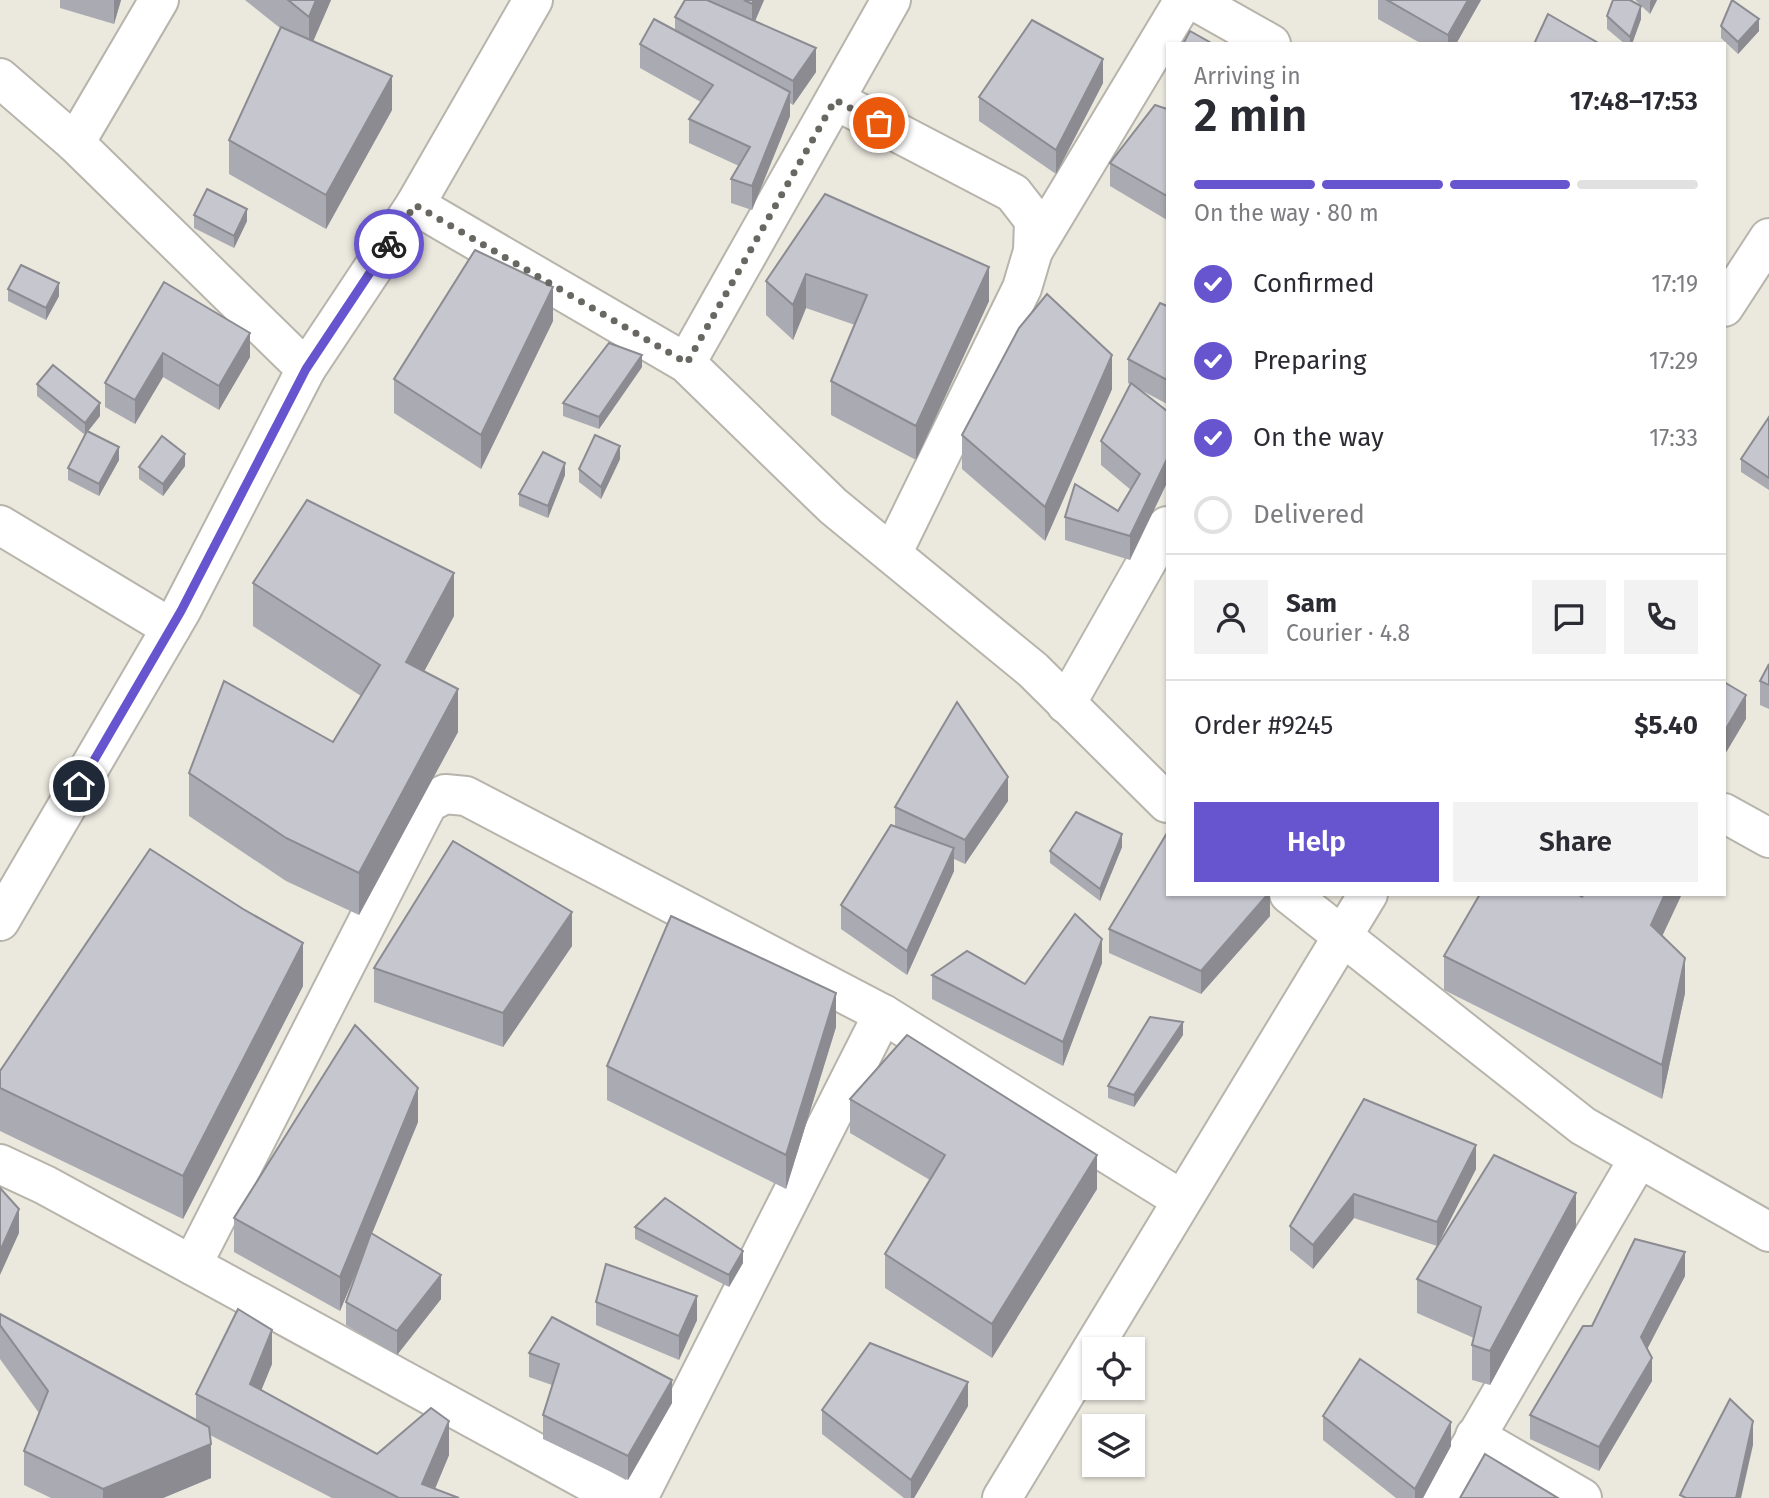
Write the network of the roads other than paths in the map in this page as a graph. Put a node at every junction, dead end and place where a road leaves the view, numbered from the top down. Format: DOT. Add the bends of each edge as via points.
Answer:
graph roads {
  1 [pos="159,0"];
  2 [pos="533,0"];
  3 [pos="891,0"];
  4 [pos="1184,0"];
  5 [pos="1193,0"];
  6 [pos="1267,42"];
  7 [pos="0,78"];
  8 [pos="835,100"];
  9 [pos="75,143"];
  10 [pos="415,205"];
  11 [pos="1769,238"];
  12 [pos="1033,251"];
  13 [pos="1727,296"];
  14 [pos="687,363"];
  15 [pos="306,369"];
  16 [pos="0,525"];
  17 [pos="1166,528"];
  18 [pos="892,554"];
  19 [pos="171,628"];
  20 [pos="1066,704"];
  21 [pos="1166,802"];
  22 [pos="1726,814"];
  23 [pos="1769,838"];
  24 [pos="1292,896"];
  25 [pos="1367,896"];
  26 [pos="0,922"];
  27 [pos="1344,935"];
  28 [pos="883,1014"];
  29 [pos="1639,1158"];
  30 [pos="0,1164"];
  31 [pos="1182,1200"];
  32 [pos="1769,1232"];
  33 [pos="192,1265"];
  34 [pos="1475,1436"];
  35 [pos="619,1498"];
  36 [pos="638,1498"];
  37 [pos="1002,1498"];
  38 [pos="1440,1498"];
  39 [pos="1582,1498"];
  1 -- 9 [label="street"];
  2 -- 10 [label="street"];
  3 -- 8 [label="street"];
  4 -- 12 [label="street"];
  5 -- 6 [label="street"];
  7 -- 9 [label="street"];
  8 -- 12 [label="street" via="1013,193 1034,220"];
  8 -- 14 [label="street"];
  9 -- 15 [label="street"];
  10 -- 14 [label="street"];
  10 -- 15 [label="street"];
  11 -- 13 [label="street"];
  12 -- 18 [label="street" via="1022,288"];
  14 -- 18 [label="street" via="833,506"];
  15 -- 19 [label="street"];
  16 -- 19 [label="street"];
  17 -- 20 [label="street"];
  18 -- 20 [label="street" via="1033,670"];
  19 -- 26 [label="street"];
  20 -- 21 [label="street"];
  22 -- 23 [label="street"];
  24 -- 27 [label="street"];
  25 -- 27 [label="street"];
  27 -- 29 [label="street" via="1583,1126"];
  27 -- 31 [label="street"];
  28 -- 31 [label="street"];
  28 -- 33 [label="street" via="466,796 445,793 428,803"];
  28 -- 36 [label="street"];
  29 -- 32 [label="street"];
  29 -- 34 [label="street"];
  30 -- 33 [label="street"];
  31 -- 37 [label="street"];
  33 -- 35 [label="street"];
  34 -- 38 [label="street"];
  34 -- 39 [label="street"];
}
